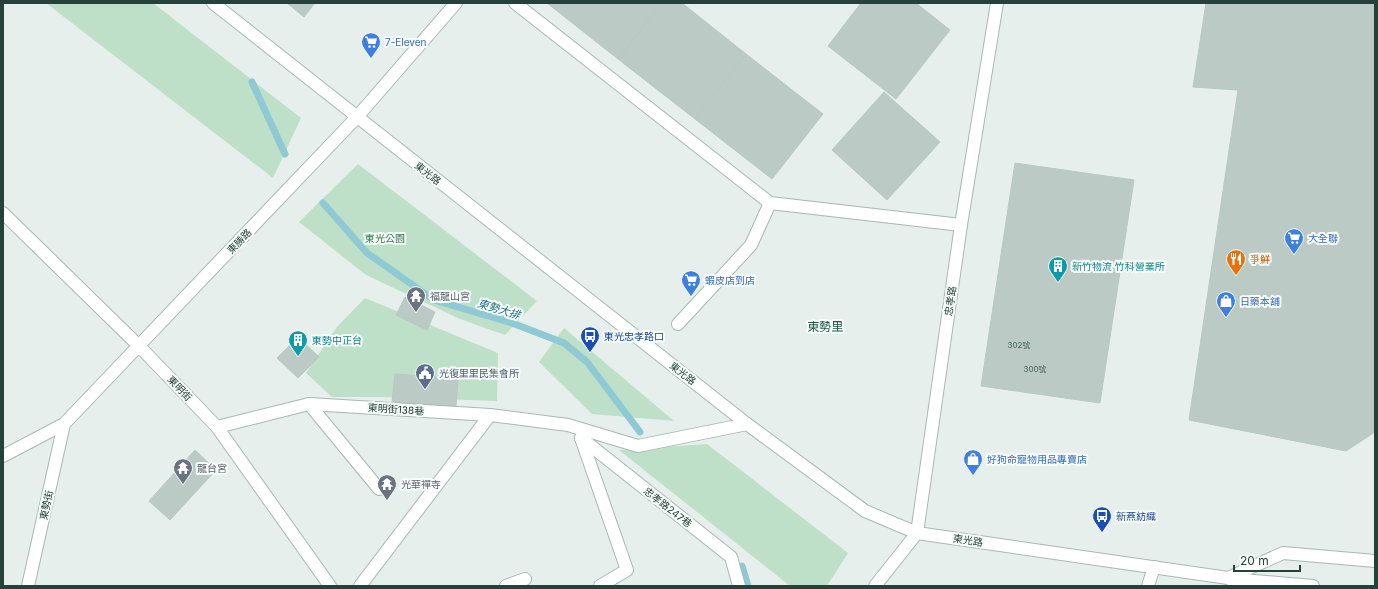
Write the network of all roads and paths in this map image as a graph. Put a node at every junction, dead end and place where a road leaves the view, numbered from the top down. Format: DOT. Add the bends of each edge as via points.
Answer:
graph roads {
  1 [pos="213,3"];
  2 [pos="456,3"];
  3 [pos="515,3"];
  4 [pos="997,3"];
  5 [pos="357,116"];
  6 [pos="770,203"];
  7 [pos="3,213"];
  8 [pos="961,225"];
  9 [pos="678,324"];
  10 [pos="140,346"];
  11 [pos="310,404"];
  12 [pos="490,415"];
  13 [pos="64,424"];
  14 [pos="747,424"];
  15 [pos="217,427"];
  16 [pos="579,433"];
  17 [pos="3,456"];
  18 [pos="379,489"];
  19 [pos="917,533"];
  20 [pos="1375,561"];
  21 [pos="1154,567"];
  22 [pos="1228,578"];
  23 [pos="524,579"];
  24 [pos="28,586"];
  25 [pos="330,586"];
  26 [pos="360,586"];
  27 [pos="506,586"];
  28 [pos="600,586"];
  29 [pos="739,586"];
  30 [pos="875,586"];
  31 [pos="1148,586"];
  32 [pos="1241,586"];
  33 [pos="1313,586"];
  1 -- 5 [label="street, 東光路"];
  2 -- 5 [label="street, 東勝路"];
  3 -- 6 [label="street"];
  4 -- 8 [label="street, 忠孝路"];
  5 -- 10 [label="street, 東勝路"];
  5 -- 14 [label="street, 東光路"];
  6 -- 8 [label="street"];
  6 -- 9 [label="street" via="751,245"];
  7 -- 10 [label="street, 東明街"];
  8 -- 19 [label="street, 忠孝路"];
  10 -- 13 [label="street, 東勝路"];
  10 -- 15 [label="street, 東明街"];
  11 -- 12 [label="street, 東明街138巷"];
  11 -- 15 [label="street, 東明街138巷"];
  11 -- 18 [label="street"];
  12 -- 16 [label="street, 東明街138巷" via="568,425"];
  12 -- 26 [label="street"];
  13 -- 17 [label="street, 東勝路"];
  13 -- 24 [label="street, 東勢街"];
  14 -- 16 [label="street, 東明街138巷" via="638,446"];
  14 -- 19 [label="street, 東光路" via="865,511"];
  15 -- 25 [label="street, 東明街"];
  16 -- 28 [label="street" via="627,570"];
  16 -- 29 [label="street, 忠孝路247巷" via="731,557"];
  19 -- 21 [label="street, 東光路"];
  19 -- 30 [label="street"];
  20 -- 22 [label="street" via="1283,553"];
  21 -- 22 [label="street, 東光路"];
  21 -- 31 [label="street"];
  22 -- 32 [label="street, 東光路"];
  22 -- 33 [label="street"];
  23 -- 27 [label="street"];
}
